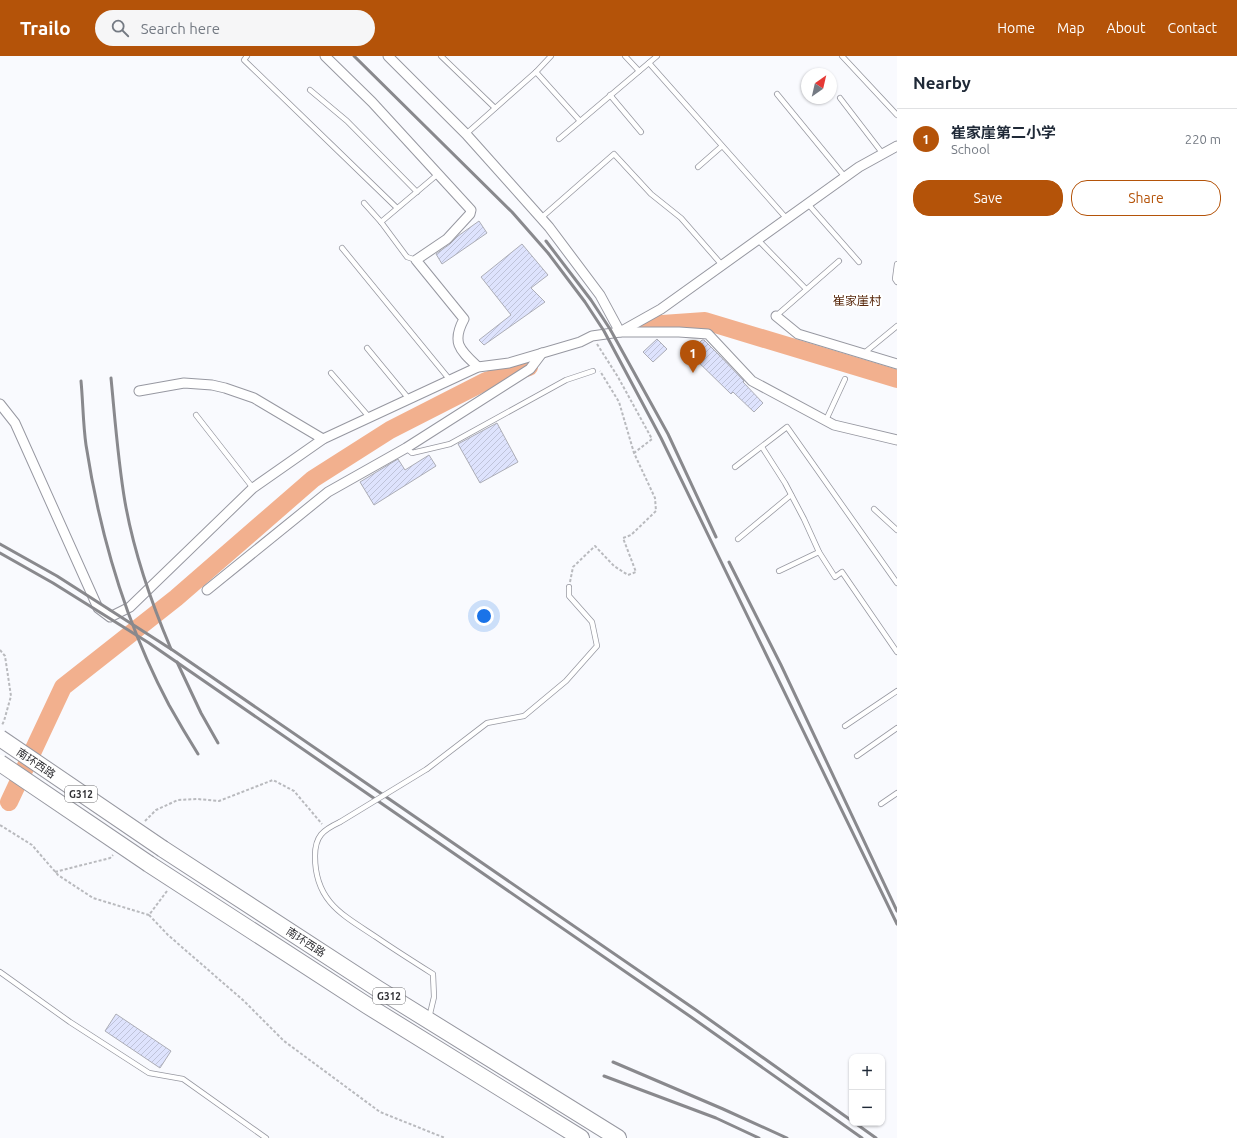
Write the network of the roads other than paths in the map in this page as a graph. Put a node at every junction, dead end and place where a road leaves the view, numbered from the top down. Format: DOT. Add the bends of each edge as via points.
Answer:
graph roads {
  1 [pos="248,56"];
  2 [pos="325,56"];
  3 [pos="388,56"];
  4 [pos="551,56"];
  5 [pos="625,56"];
  6 [pos="657,56"];
  7 [pos="842,56"];
  8 [pos="444,57"];
  9 [pos="649,63"];
  10 [pos="639,71"];
  11 [pos="536,72"];
  12 [pos="310,90"];
  13 [pos="777,94"];
  14 [pos="610,96"];
  15 [pos="840,98"];
  16 [pos="495,108"];
  17 [pos="897,115"];
  18 [pos="580,121"];
  19 [pos="641,132"];
  20 [pos="466,134"];
  21 [pos="559,139"];
  22 [pos="722,146"];
  23 [pos="897,146"];
  24 [pos="883,154"];
  25 [pos="698,167"];
  26 [pos="438,174"];
  27 [pos="845,178"];
  28 [pos="417,192"];
  29 [pos="364,203"];
  30 [pos="808,204"];
  31 [pos="397,208"];
  32 [pos="541,218"];
  33 [pos="787,219"];
  34 [pos="381,222"];
  35 [pos="758,240"];
  36 [pos="342,248"];
  37 [pos="416,260"];
  38 [pos="839,261"];
  39 [pos="859,262"];
  40 [pos="897,264"];
  41 [pos="722,265"];
  42 [pos="897,282"];
  43 [pos="806,289"];
  44 [pos="776,316"];
  45 [pos="897,326"];
  46 [pos="620,332"];
  47 [pos="367,348"];
  48 [pos="542,353"];
  49 [pos="862,354"];
  50 [pos="897,364"];
  51 [pos="478,367"];
  52 [pos="593,371"];
  53 [pos="331,373"];
  54 [pos="845,379"];
  55 [pos="450,380"];
  56 [pos="139,391"];
  57 [pos="409,399"];
  58 [pos="0,404"];
  59 [pos="196,416"];
  60 [pos="370,418"];
  61 [pos="826,420"];
  62 [pos="323,439"];
  63 [pos="897,440"];
  64 [pos="762,447"];
  65 [pos="406,448"];
  66 [pos="735,466"];
  67 [pos="253,488"];
  68 [pos="792,495"];
  69 [pos="874,509"];
  70 [pos="897,530"];
  71 [pos="738,539"];
  72 [pos="819,552"];
  73 [pos="779,571"];
  74 [pos="897,583"];
  75 [pos="568,587"];
  76 [pos="207,590"];
  77 [pos="897,652"];
  78 [pos="897,691"];
  79 [pos="845,726"];
  80 [pos="897,728"];
  81 [pos="0,738"];
  82 [pos="857,756"];
  83 [pos="0,762"];
  84 [pos="897,793"];
  85 [pos="881,804"];
  86 [pos="0,972"];
  87 [pos="428,1020"];
  88 [pos="266,1138"];
  89 [pos="581,1138"];
  90 [pos="618,1138"];
  1 -- 31 [label="lane" via="244,60"];
  2 -- 26 [label="street" via="372,102"];
  3 -- 20 [label="street"];
  4 -- 11 [label="lane"];
  5 -- 10 [label="lane"];
  6 -- 9 [label="lane"];
  7 -- 17 [label="lane"];
  8 -- 16 [label="lane"];
  9 -- 10 [label="lane"];
  9 -- 22 [label="lane"];
  10 -- 14 [label="lane"];
  11 -- 16 [label="lane"];
  11 -- 18 [label="lane"];
  12 -- 28 [label="lane" via="347,121"];
  13 -- 27 [label="lane"];
  14 -- 18 [label="lane"];
  14 -- 19 [label="lane"];
  15 -- 24 [label="lane"];
  16 -- 20 [label="lane"];
  18 -- 21 [label="lane"];
  20 -- 32 [label="street"];
  22 -- 25 [label="lane"];
  22 -- 33 [label="lane"];
  23 -- 24 [label="street"];
  24 -- 27 [label="street"];
  26 -- 28 [label="lane"];
  26 -- 37 [label="street" via="470,210 470,214 447,239"];
  27 -- 30 [label="street"];
  28 -- 31 [label="lane"];
  29 -- 34 [label="lane"];
  30 -- 33 [label="street"];
  30 -- 39 [label="lane"];
  31 -- 34 [label="lane"];
  32 -- 41 [label="lane" via="614,154 652,194 681,218"];
  32 -- 46 [label="street" via="600,295"];
  33 -- 35 [label="street"];
  34 -- 37 [label="lane" via="407,257"];
  35 -- 41 [label="street"];
  35 -- 43 [label="lane"];
  36 -- 55 [label="lane"];
  37 -- 51 [label="street" via="464,319 457,341"];
  38 -- 43 [label="lane"];
  40 -- 42 [label="lane" via="894,279"];
  41 -- 46 [label="street" via="661,309"];
  43 -- 44 [label="lane"];
  44 -- 49 [label="street" via="798,334"];
  45 -- 49 [label="lane"];
  46 -- 48 [label="street" via="592,336"];
  46 -- 61 [label="street" via="708,334 752,381"];
  47 -- 57 [label="lane"];
  48 -- 51 [label="street" via="509,363"];
  48 -- 65 [label="street" via="530,369"];
  49 -- 50 [label="street"];
  51 -- 55 [label="street"];
  52 -- 65 [label="lane" via="566,380 450,444 412,453"];
  53 -- 60 [label="lane"];
  54 -- 61 [label="lane"];
  55 -- 57 [label="street"];
  56 -- 62 [label="street" via="184,382 225,388 254,398"];
  57 -- 60 [label="street"];
  58 -- 67 [label="street" via="15,423 98,608 110,617 130,607"];
  59 -- 67 [label="lane"];
  60 -- 62 [label="street"];
  61 -- 63 [label="street" via="834,425"];
  62 -- 67 [label="street"];
  64 -- 66 [label="lane"];
  64 -- 68 [label="lane"];
  64 -- 74 [label="lane" via="787,427"];
  65 -- 76 [label="street" via="328,492"];
  68 -- 71 [label="lane"];
  68 -- 72 [label="lane"];
  69 -- 70 [label="lane"];
  72 -- 73 [label="lane"];
  72 -- 77 [label="lane" via="835,577 842,572"];
  75 -- 87 [label="lane, bridge" via="569,596 592,622 597,646 566,681 524,716 487,723 427,769 326,829 316,842 316,872 322,890 339,913 433,974 434,997"];
  78 -- 79 [label="lane"];
  80 -- 82 [label="lane"];
  81 -- 87 [label="highway, 南环西路 / G312, bridge" via="163,849"];
  83 -- 89 [label="highway, 南环西路 / G312, bridge" via="149,864 368,1006"];
  84 -- 85 [label="lane"];
  86 -- 88 [label="lane" via="70,1022 149,1073 183,1079"];
  87 -- 90 [label="highway, 南环西路 / G312"];
}
